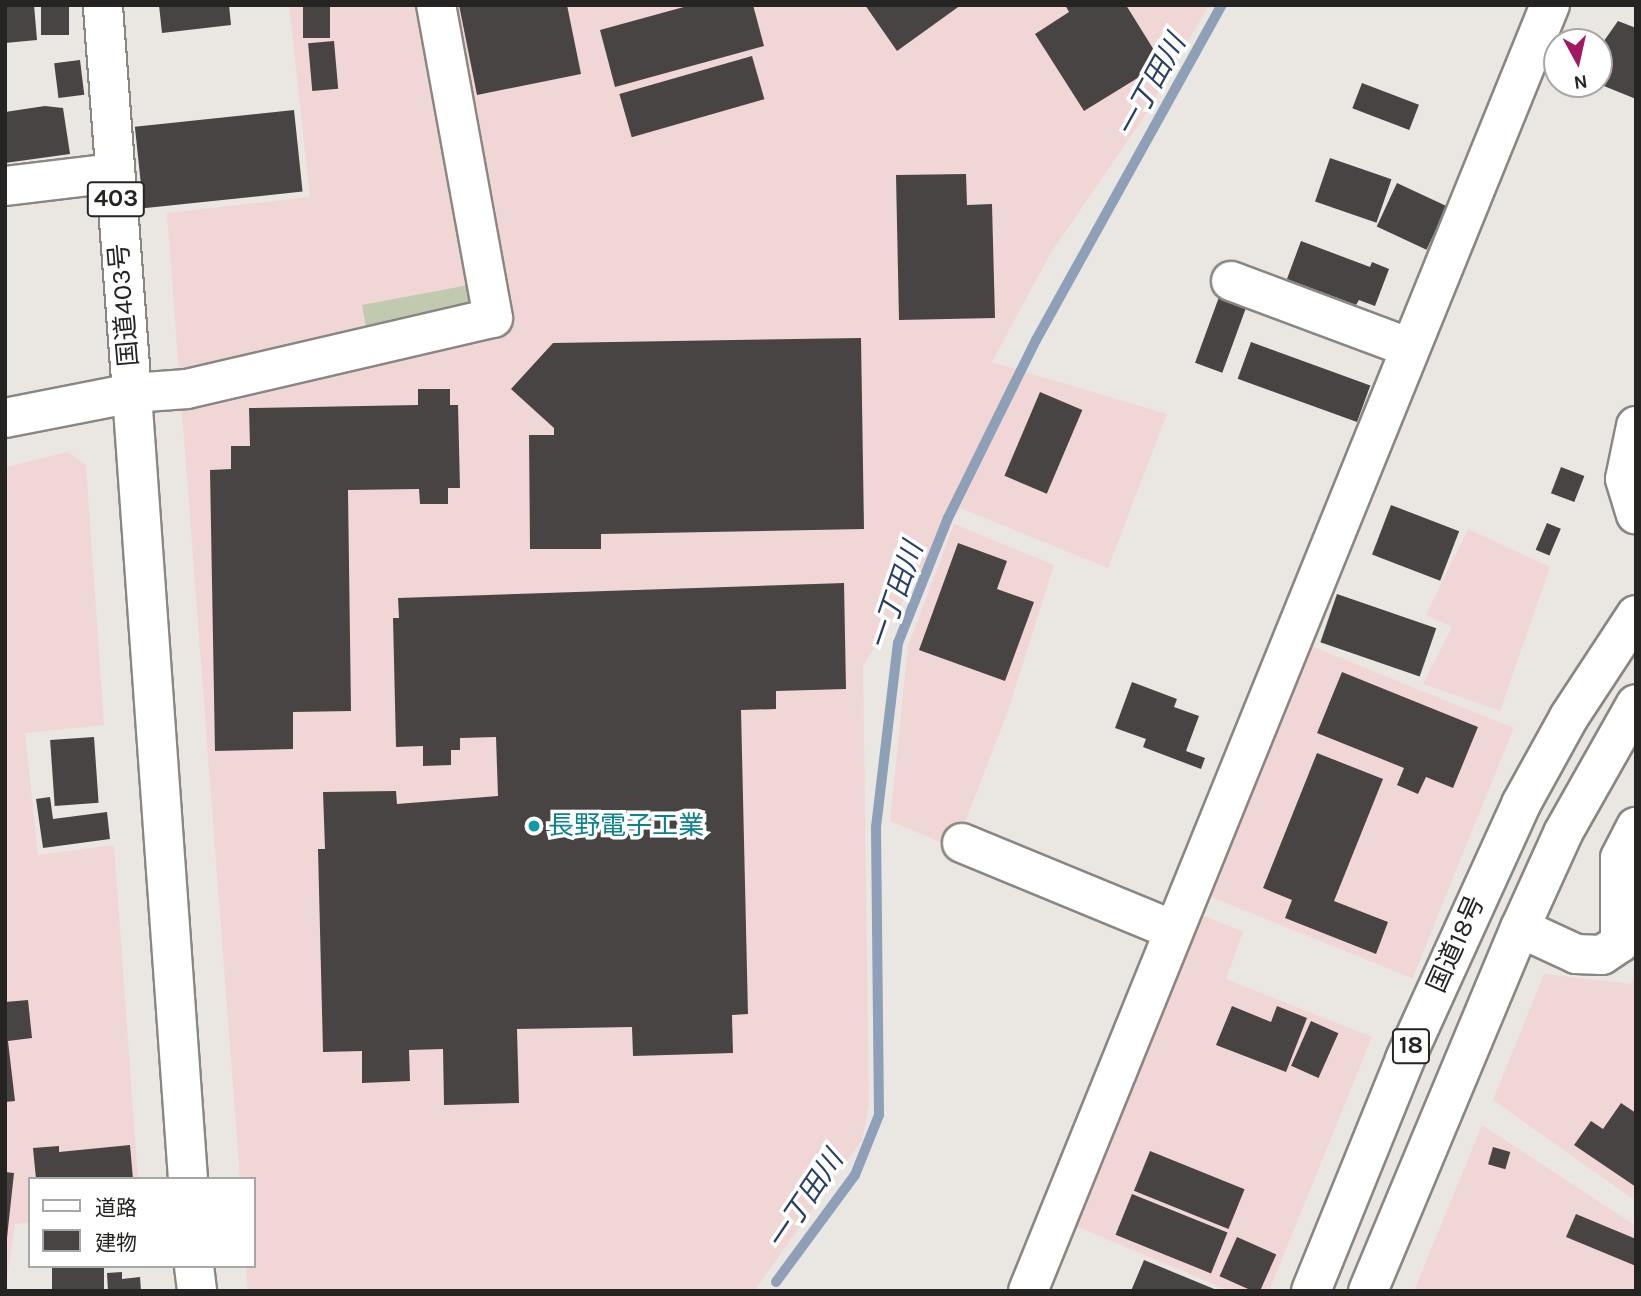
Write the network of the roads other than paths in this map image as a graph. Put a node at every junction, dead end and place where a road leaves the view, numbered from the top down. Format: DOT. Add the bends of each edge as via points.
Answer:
graph roads {
  1 [pos="103,5"];
  2 [pos="436,5"];
  3 [pos="1550,5"];
  4 [pos="114,173"];
  5 [pos="5,186"];
  6 [pos="1231,281"];
  7 [pos="1410,348"];
  8 [pos="132,393"];
  9 [pos="5,418"];
  10 [pos="1636,426"];
  11 [pos="1636,514"];
  12 [pos="1636,615"];
  13 [pos="1636,704"];
  14 [pos="1636,827"];
  15 [pos="962,843"];
  16 [pos="1520,928"];
  17 [pos="1173,930"];
  18 [pos="188,1177"];
  19 [pos="194,1268"];
  20 [pos="197,1291"];
  21 [pos="1028,1291"];
  22 [pos="1311,1291"];
  23 [pos="1368,1291"];
  1 -- 4 [label="main road, 国道403号 / 403"];
  2 -- 8 [label="main road" via="493,318 187,389"];
  3 -- 7 [label="main road"];
  4 -- 5 [label="main road"];
  4 -- 8 [label="main road, 国道403号 / 403"];
  6 -- 7 [label="main road"];
  7 -- 17 [label="main road"];
  8 -- 9 [label="main road, 国道403号"];
  8 -- 18 [label="main road"];
  10 -- 11 [label="main road" via="1625,479"];
  12 -- 22 [label="main road, 国道18号 / 18" via="1569,716 1515,816 1405,1059"];
  13 -- 16 [label="main road, 国道18号 / 18" via="1563,833"];
  14 -- 16 [label="main road" via="1620,858 1620,943 1602,955 1576,954"];
  15 -- 17 [label="main road"];
  16 -- 23 [label="main road, 国道18号 / 18"];
  17 -- 21 [label="main road"];
  19 -- 20 [label="main road"];
}
